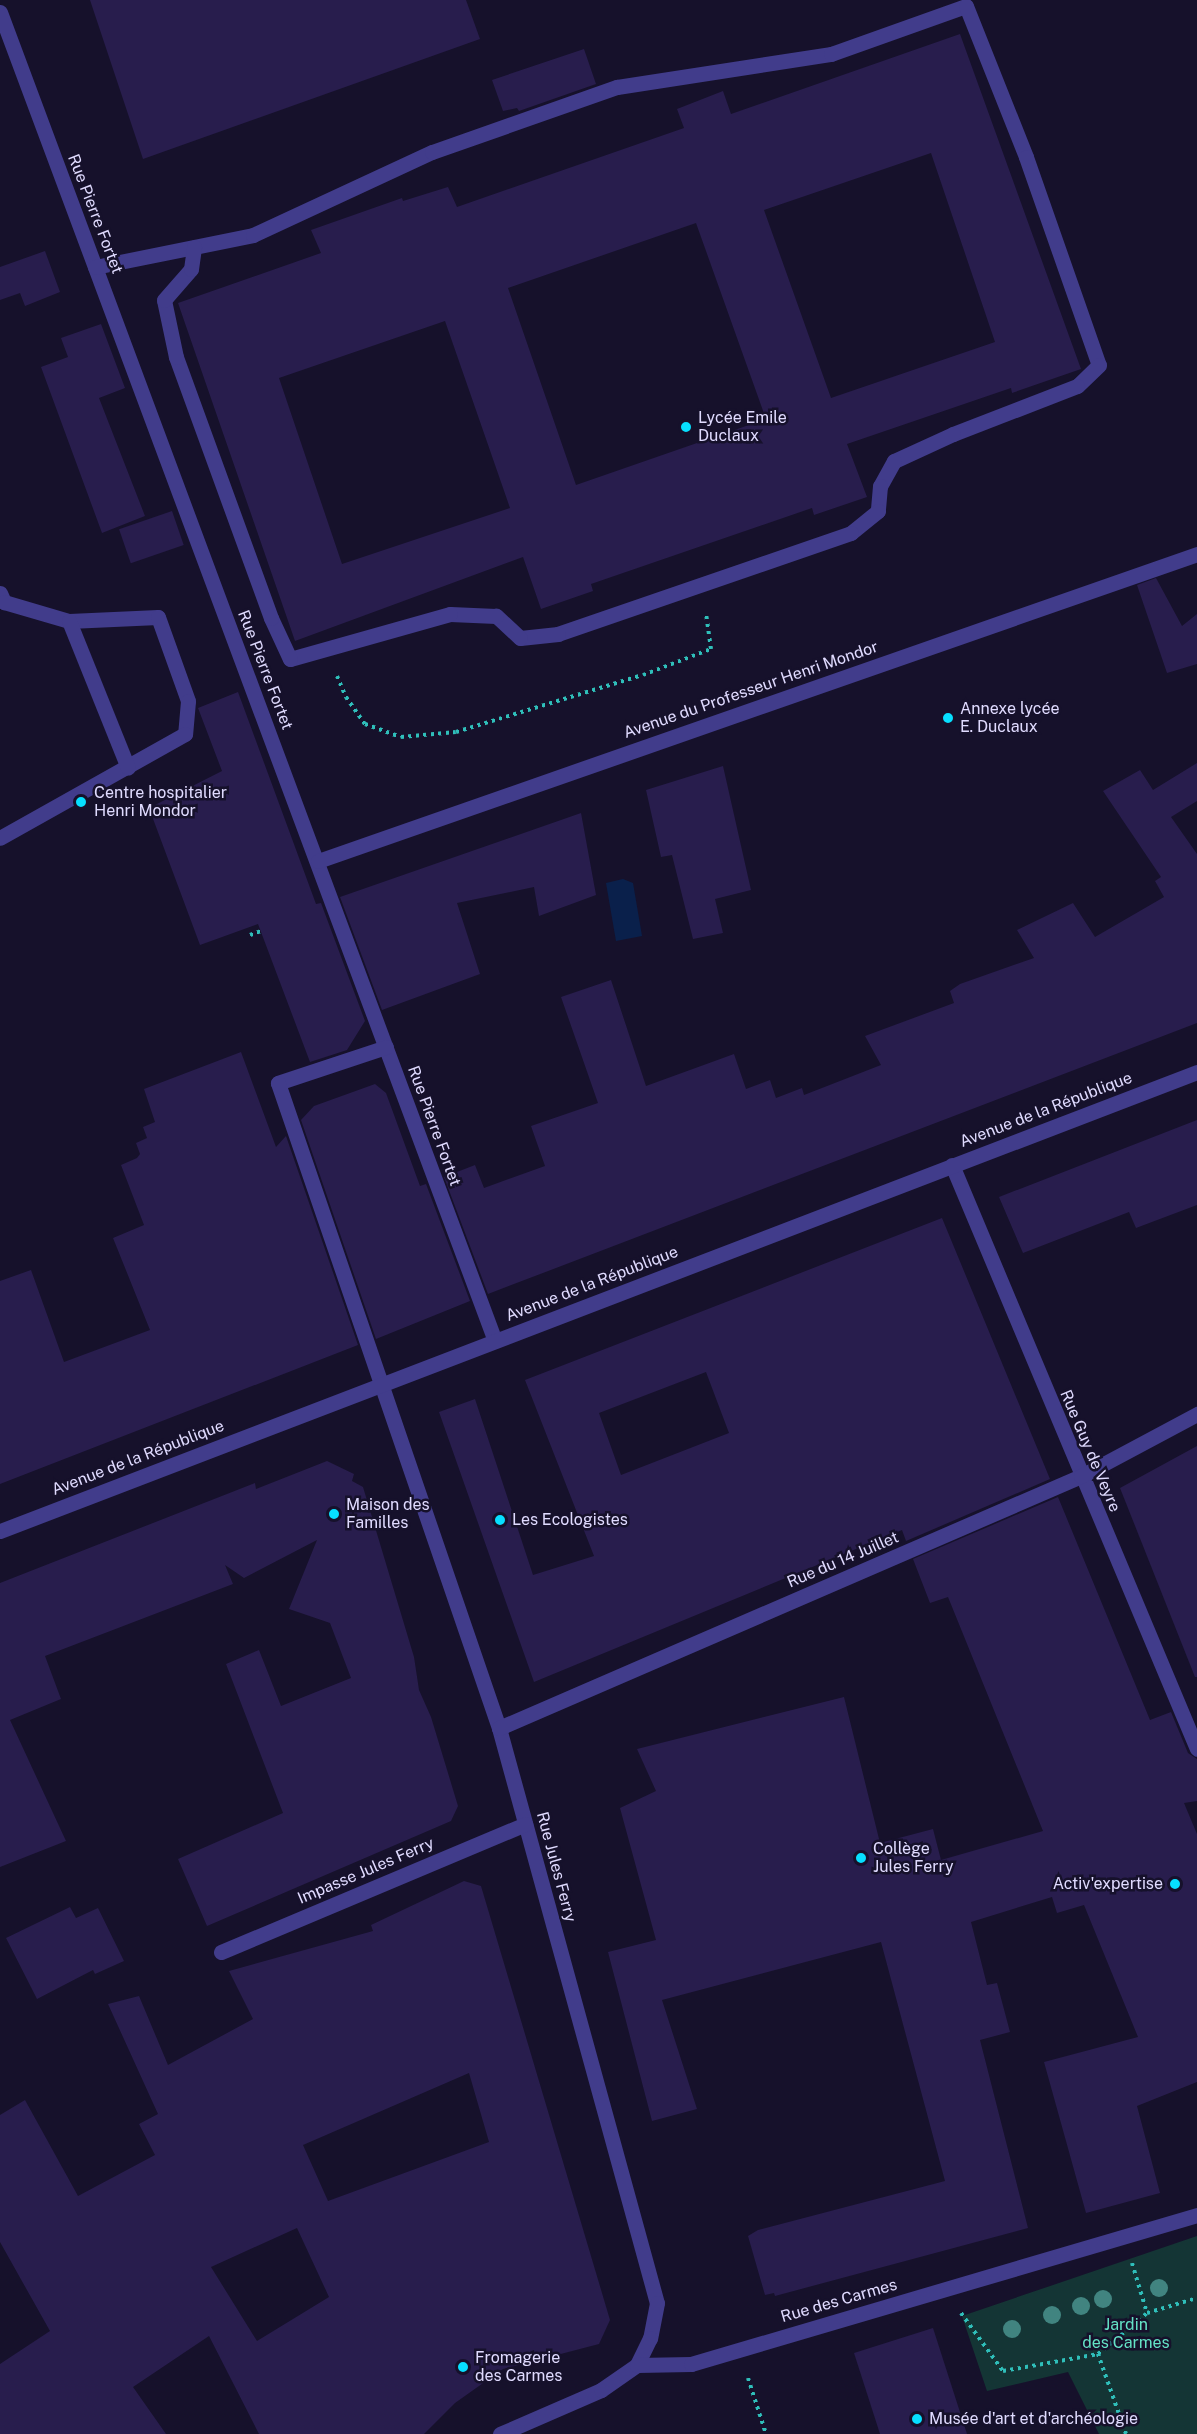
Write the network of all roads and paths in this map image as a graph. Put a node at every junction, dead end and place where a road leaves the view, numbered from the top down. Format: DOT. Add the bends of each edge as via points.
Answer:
graph roads {
  1 [pos="0,12"];
  2 [pos="194,247"];
  3 [pos="95,267"];
  4 [pos="1197,554"];
  5 [pos="702,586"];
  6 [pos="0,593"];
  7 [pos="69,621"];
  8 [pos="326,648"];
  9 [pos="128,768"];
  10 [pos="0,838"];
  11 [pos="318,861"];
  12 [pos="261,931"];
  13 [pos="250,935"];
  14 [pos="386,1047"];
  15 [pos="1197,1072"];
  16 [pos="952,1165"];
  17 [pos="495,1341"];
  18 [pos="383,1384"];
  19 [pos="1197,1414"];
  20 [pos="1081,1476"];
  21 [pos="0,1531"];
  22 [pos="499,1728"];
  23 [pos="1197,1749"];
  24 [pos="525,1824"];
  25 [pos="221,1952"];
  26 [pos="1197,2215"];
  27 [pos="1124,2236"];
  28 [pos="951,2287"];
  29 [pos="1197,2298"];
  30 [pos="1147,2313"];
  31 [pos="737,2350"];
  32 [pos="1098,2354"];
  33 [pos="637,2365"];
  34 [pos="500,2434"];
  35 [pos="766,2434"];
  36 [pos="1126,2434"];
  1 -- 3 [label="street, Rue Pierre Fortet"];
  2 -- 3 [label="street"];
  2 -- 5 [label="street" via="253,235 432,152 617,87 831,54 966,6 1026,157 1099,365 1077,386 894,461 880,486 878,511 851,532"];
  2 -- 8 [label="street" via="190,269 164,300 176,357 271,618 290,659"];
  3 -- 11 [label="street, Rue Pierre Fortet"];
  4 -- 11 [label="street, Avenue du Professeur Henri Mondor"];
  5 -- 8 [label="street" via="558,634 520,638 496,616 450,614 396,632"];
  5 -- 8 [label="path" via="711,649 643,675 456,732 401,737 365,724 346,697"];
  6 -- 7 [label="street" via="4,602"];
  7 -- 9 [label="street"];
  7 -- 9 [label="street" via="158,617 188,701 185,734"];
  9 -- 10 [label="street"];
  11 -- 14 [label="street, Rue Pierre Fortet"];
  12 -- 13 [label="path"];
  14 -- 17 [label="street, Rue Pierre Fortet"];
  14 -- 18 [label="street, Rue Jules Ferry" via="278,1083"];
  15 -- 16 [label="street, Avenue de la République"];
  16 -- 17 [label="street, Avenue de la République"];
  16 -- 20 [label="street, Rue Guy de Veyre"];
  17 -- 18 [label="street, Avenue de la République"];
  18 -- 21 [label="street, Avenue de la République"];
  18 -- 22 [label="street, Rue Jules Ferry"];
  19 -- 20 [label="street, Rue du 14 Juillet"];
  20 -- 22 [label="street, Rue du 14 Juillet"];
  20 -- 23 [label="street, Rue Guy de Veyre"];
  22 -- 24 [label="street, Rue Jules Ferry"];
  24 -- 25 [label="street, Impasse Jules Ferry"];
  24 -- 33 [label="street, Rue Jules Ferry" via="657,2303 650,2338"];
  26 -- 27 [label="street, Rue des Carmes"];
  27 -- 28 [label="street, Rue des Carmes"];
  27 -- 30 [label="path"];
  28 -- 31 [label="street, Rue des Carmes"];
  28 -- 32 [label="path" via="962,2316 1004,2371"];
  29 -- 30 [label="path"];
  30 -- 32 [label="path"];
  31 -- 33 [label="street, Rue des Carmes" via="691,2364"];
  31 -- 35 [label="path"];
  32 -- 36 [label="path"];
  33 -- 34 [label="street" via="601,2390"];
}
